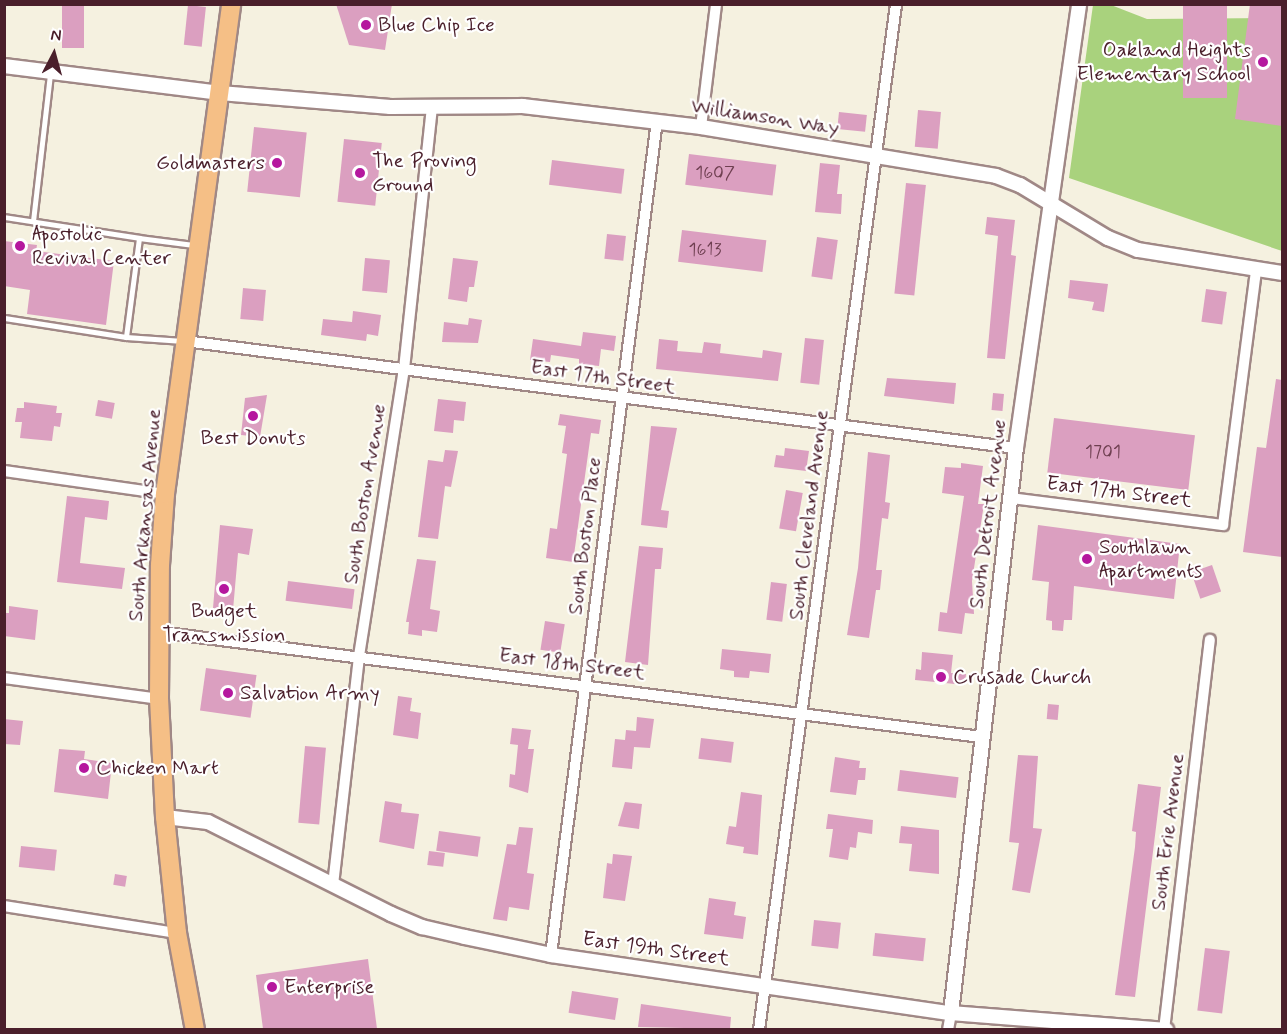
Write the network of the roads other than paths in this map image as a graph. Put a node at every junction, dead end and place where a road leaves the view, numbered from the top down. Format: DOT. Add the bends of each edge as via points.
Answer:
graph roads {
  1 [pos="231,4"];
  2 [pos="716,4"];
  3 [pos="896,4"];
  4 [pos="1079,4"];
  5 [pos="4,66"];
  6 [pos="50,73"];
  7 [pos="220,93"];
  8 [pos="432,109"];
  9 [pos="657,121"];
  10 [pos="701,127"];
  11 [pos="879,157"];
  12 [pos="1052,205"];
  13 [pos="4,217"];
  14 [pos="33,221"];
  15 [pos="139,238"];
  16 [pos="198,246"];
  17 [pos="1256,270"];
  18 [pos="1282,273"];
  19 [pos="4,318"];
  20 [pos="126,336"];
  21 [pos="185,341"];
  22 [pos="404,369"];
  23 [pos="622,399"];
  24 [pos="840,426"];
  25 [pos="1016,448"];
  26 [pos="4,471"];
  27 [pos="165,494"];
  28 [pos="1011,498"];
  29 [pos="158,632"];
  30 [pos="1210,640"];
  31 [pos="359,656"];
  32 [pos="4,678"];
  33 [pos="586,686"];
  34 [pos="159,699"];
  35 [pos="804,714"];
  36 [pos="981,737"];
  37 [pos="165,817"];
  38 [pos="333,885"];
  39 [pos="4,906"];
  40 [pos="177,933"];
  41 [pos="551,955"];
  42 [pos="766,986"];
  43 [pos="951,1013"];
  44 [pos="195,1029"];
  45 [pos="759,1029"];
  46 [pos="948,1029"];
  47 [pos="1164,1029"];
  1 -- 7 [label="highway, South Arkansas Avenue"];
  2 -- 10 [label="street"];
  3 -- 11 [label="street, South Cleveland Avenue"];
  4 -- 12 [label="street, South Detroit Avenue"];
  5 -- 6 [label="street, Williamson Way"];
  6 -- 7 [label="street, Williamson Way"];
  6 -- 14 [label="lane"];
  7 -- 8 [label="street, Williamson Way"];
  7 -- 16 [label="highway, South Arkansas Avenue"];
  8 -- 9 [label="street, Williamson Way" via="523,106"];
  8 -- 22 [label="street, South Boston Avenue"];
  9 -- 10 [label="street, Williamson Way"];
  9 -- 23 [label="street, South Boston Place"];
  10 -- 11 [label="street, Williamson Way"];
  11 -- 12 [label="street, Williamson Way" via="996,176 1020,185"];
  11 -- 24 [label="street, South Cleveland Avenue"];
  12 -- 17 [label="street, Williamson Way" via="1081,224 1138,250"];
  12 -- 25 [label="street, South Detroit Avenue"];
  13 -- 14 [label="lane"];
  14 -- 15 [label="lane"];
  15 -- 16 [label="lane"];
  15 -- 20 [label="lane"];
  16 -- 21 [label="highway, South Arkansas Avenue"];
  17 -- 18 [label="street, Williamson Way"];
  17 -- 28 [label="street, East 17th Street" via="1223,525"];
  19 -- 20 [label="lane"];
  20 -- 21 [label="lane"];
  21 -- 22 [label="street, East 17th Street"];
  21 -- 27 [label="highway, South Arkansas Avenue"];
  22 -- 23 [label="street, East 17th Street"];
  22 -- 31 [label="street, South Boston Avenue"];
  23 -- 24 [label="street, East 17th Street"];
  23 -- 33 [label="street, South Boston Place"];
  24 -- 25 [label="street, East 17th Street"];
  24 -- 35 [label="street, South Cleveland Avenue"];
  25 -- 28 [label="street, South Detroit Avenue"];
  26 -- 27 [label="street"];
  27 -- 29 [label="highway, South Arkansas Avenue"];
  28 -- 36 [label="street, South Detroit Avenue"];
  29 -- 31 [label="street, East 18th Street"];
  29 -- 34 [label="highway, South Arkansas Avenue"];
  30 -- 47 [label="street, South Erie Avenue"];
  31 -- 33 [label="street, East 18th Street"];
  31 -- 38 [label="street, South Boston Avenue"];
  32 -- 34 [label="street"];
  33 -- 35 [label="street, East 18th Street"];
  33 -- 41 [label="street, South Boston Place"];
  34 -- 37 [label="highway, South Arkansas Avenue"];
  35 -- 36 [label="street, East 18th Street"];
  35 -- 42 [label="street, South Cleveland Avenue"];
  36 -- 43 [label="street, South Detroit Avenue"];
  37 -- 38 [label="street, East 19th Street" via="208,822"];
  37 -- 40 [label="highway, South Arkansas Avenue"];
  38 -- 41 [label="street, East 19th Street" via="422,927"];
  39 -- 40 [label="street"];
  40 -- 44 [label="highway, South Arkansas Avenue"];
  41 -- 42 [label="street, East 19th Street"];
  42 -- 43 [label="street, East 19th Street"];
  42 -- 45 [label="street, South Cleveland Avenue"];
  43 -- 46 [label="street, South Detroit Avenue"];
  43 -- 47 [label="street, East 19th Street"];
}
